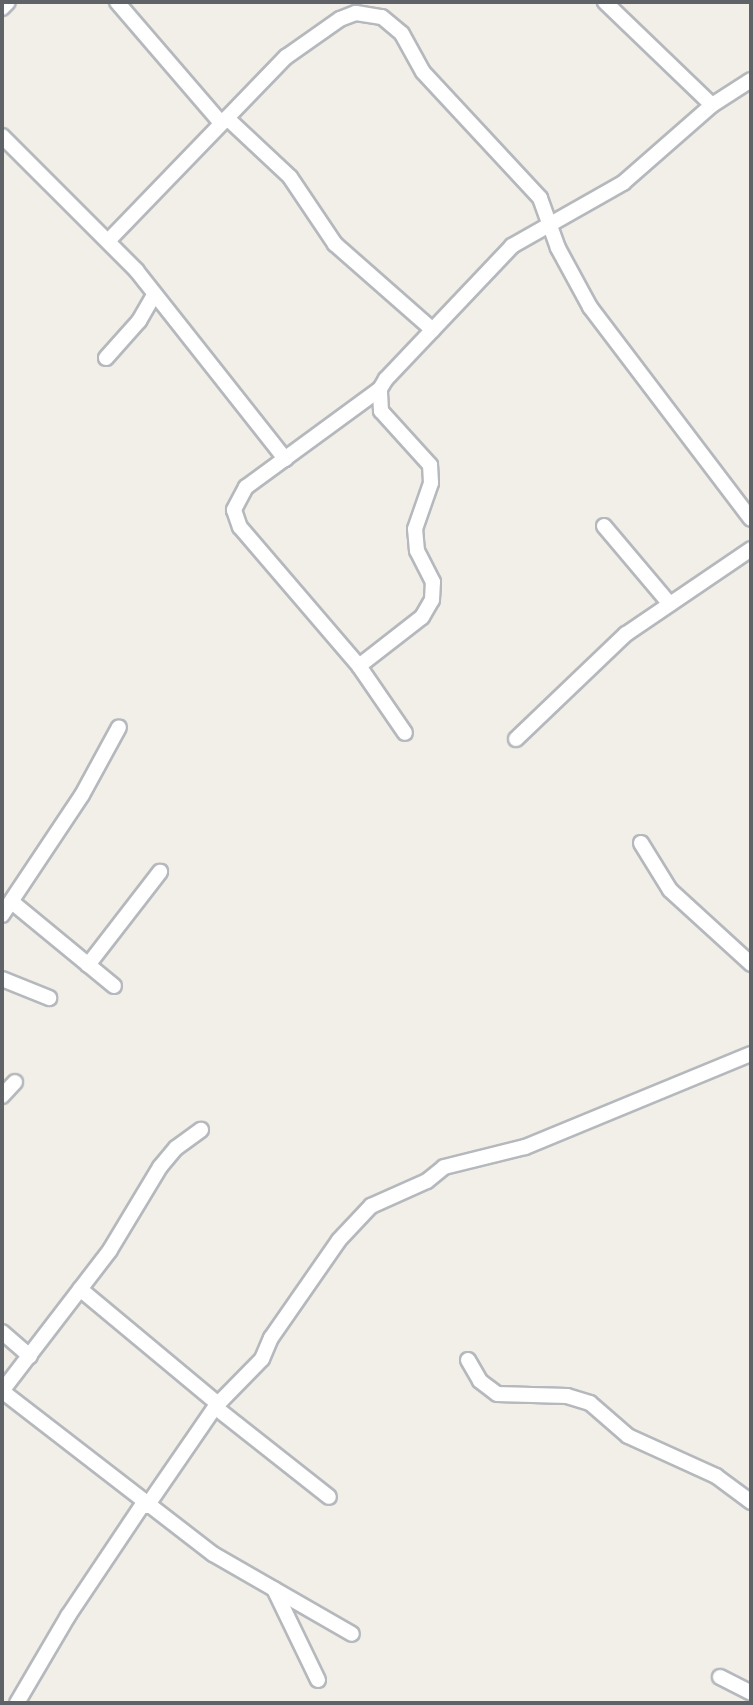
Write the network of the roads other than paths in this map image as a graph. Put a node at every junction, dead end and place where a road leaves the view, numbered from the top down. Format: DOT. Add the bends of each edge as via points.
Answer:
graph roads {
  1 [pos="8,2"];
  2 [pos="117,2"];
  3 [pos="362,2"];
  4 [pos="605,2"];
  5 [pos="2,8"];
  6 [pos="372,14"];
  7 [pos="751,80"];
  8 [pos="712,105"];
  9 [pos="224,121"];
  10 [pos="2,136"];
  11 [pos="552,226"];
  12 [pos="109,240"];
  13 [pos="154,295"];
  14 [pos="433,330"];
  15 [pos="106,358"];
  16 [pos="380,389"];
  17 [pos="285,458"];
  18 [pos="751,519"];
  19 [pos="604,526"];
  20 [pos="751,549"];
  21 [pos="670,604"];
  22 [pos="359,666"];
  23 [pos="119,727"];
  24 [pos="405,733"];
  25 [pos="516,739"];
  26 [pos="641,843"];
  27 [pos="160,872"];
  28 [pos="12,902"];
  29 [pos="2,915"];
  30 [pos="751,964"];
  31 [pos="88,965"];
  32 [pos="2,979"];
  33 [pos="114,986"];
  34 [pos="49,998"];
  35 [pos="751,1055"];
  36 [pos="15,1082"];
  37 [pos="2,1096"];
  38 [pos="201,1130"];
  39 [pos="80,1289"];
  40 [pos="2,1332"];
  41 [pos="30,1356"];
  42 [pos="468,1360"];
  43 [pos="2,1391"];
  44 [pos="217,1405"];
  45 [pos="329,1497"];
  46 [pos="751,1502"];
  47 [pos="145,1505"];
  48 [pos="273,1588"];
  49 [pos="352,1634"];
  50 [pos="720,1677"];
  51 [pos="318,1680"];
  52 [pos="751,1693"];
  53 [pos="17,1703"];
  1 -- 5 [label="street"];
  2 -- 9 [label="street"];
  3 -- 6 [label="street"];
  4 -- 8 [label="street"];
  6 -- 9 [label="street" via="356,13 326,26 286,57"];
  6 -- 11 [label="street" via="402,34 423,72 540,198"];
  7 -- 8 [label="street"];
  8 -- 11 [label="street" via="623,183"];
  9 -- 12 [label="street"];
  9 -- 14 [label="street" via="290,177 335,244"];
  10 -- 12 [label="street"];
  11 -- 14 [label="street" via="512,246"];
  11 -- 18 [label="street" via="569,272 615,345"];
  12 -- 13 [label="street"];
  13 -- 15 [label="street" via="139,321"];
  13 -- 17 [label="street"];
  14 -- 16 [label="street"];
  16 -- 17 [label="street"];
  16 -- 22 [label="street" via="381,411 430,465 430,483 415,529 417,551 433,582 432,600 422,617"];
  17 -- 22 [label="street" via="246,487 234,505 234,516"];
  19 -- 21 [label="street"];
  20 -- 21 [label="street"];
  21 -- 25 [label="street" via="601,655"];
  22 -- 24 [label="street"];
  23 -- 28 [label="street" via="82,795"];
  26 -- 30 [label="street" via="670,890"];
  27 -- 31 [label="street"];
  28 -- 29 [label="street"];
  28 -- 31 [label="street"];
  31 -- 33 [label="street"];
  32 -- 34 [label="street"];
  35 -- 44 [label="street" via="525,1147 444,1167 427,1181 371,1206 339,1240 262,1359"];
  36 -- 37 [label="street"];
  38 -- 39 [label="street" via="160,1167 110,1250"];
  39 -- 41 [label="street"];
  39 -- 44 [label="street"];
  40 -- 41 [label="street"];
  41 -- 43 [label="street"];
  42 -- 46 [label="street" via="480,1381 497,1394 567,1396 590,1403 628,1436 716,1476"];
  43 -- 47 [label="street"];
  44 -- 45 [label="street"];
  44 -- 47 [label="street"];
  47 -- 48 [label="street" via="213,1554"];
  47 -- 53 [label="street" via="68,1616"];
  48 -- 49 [label="street"];
  48 -- 51 [label="street"];
  50 -- 52 [label="street"];
}
